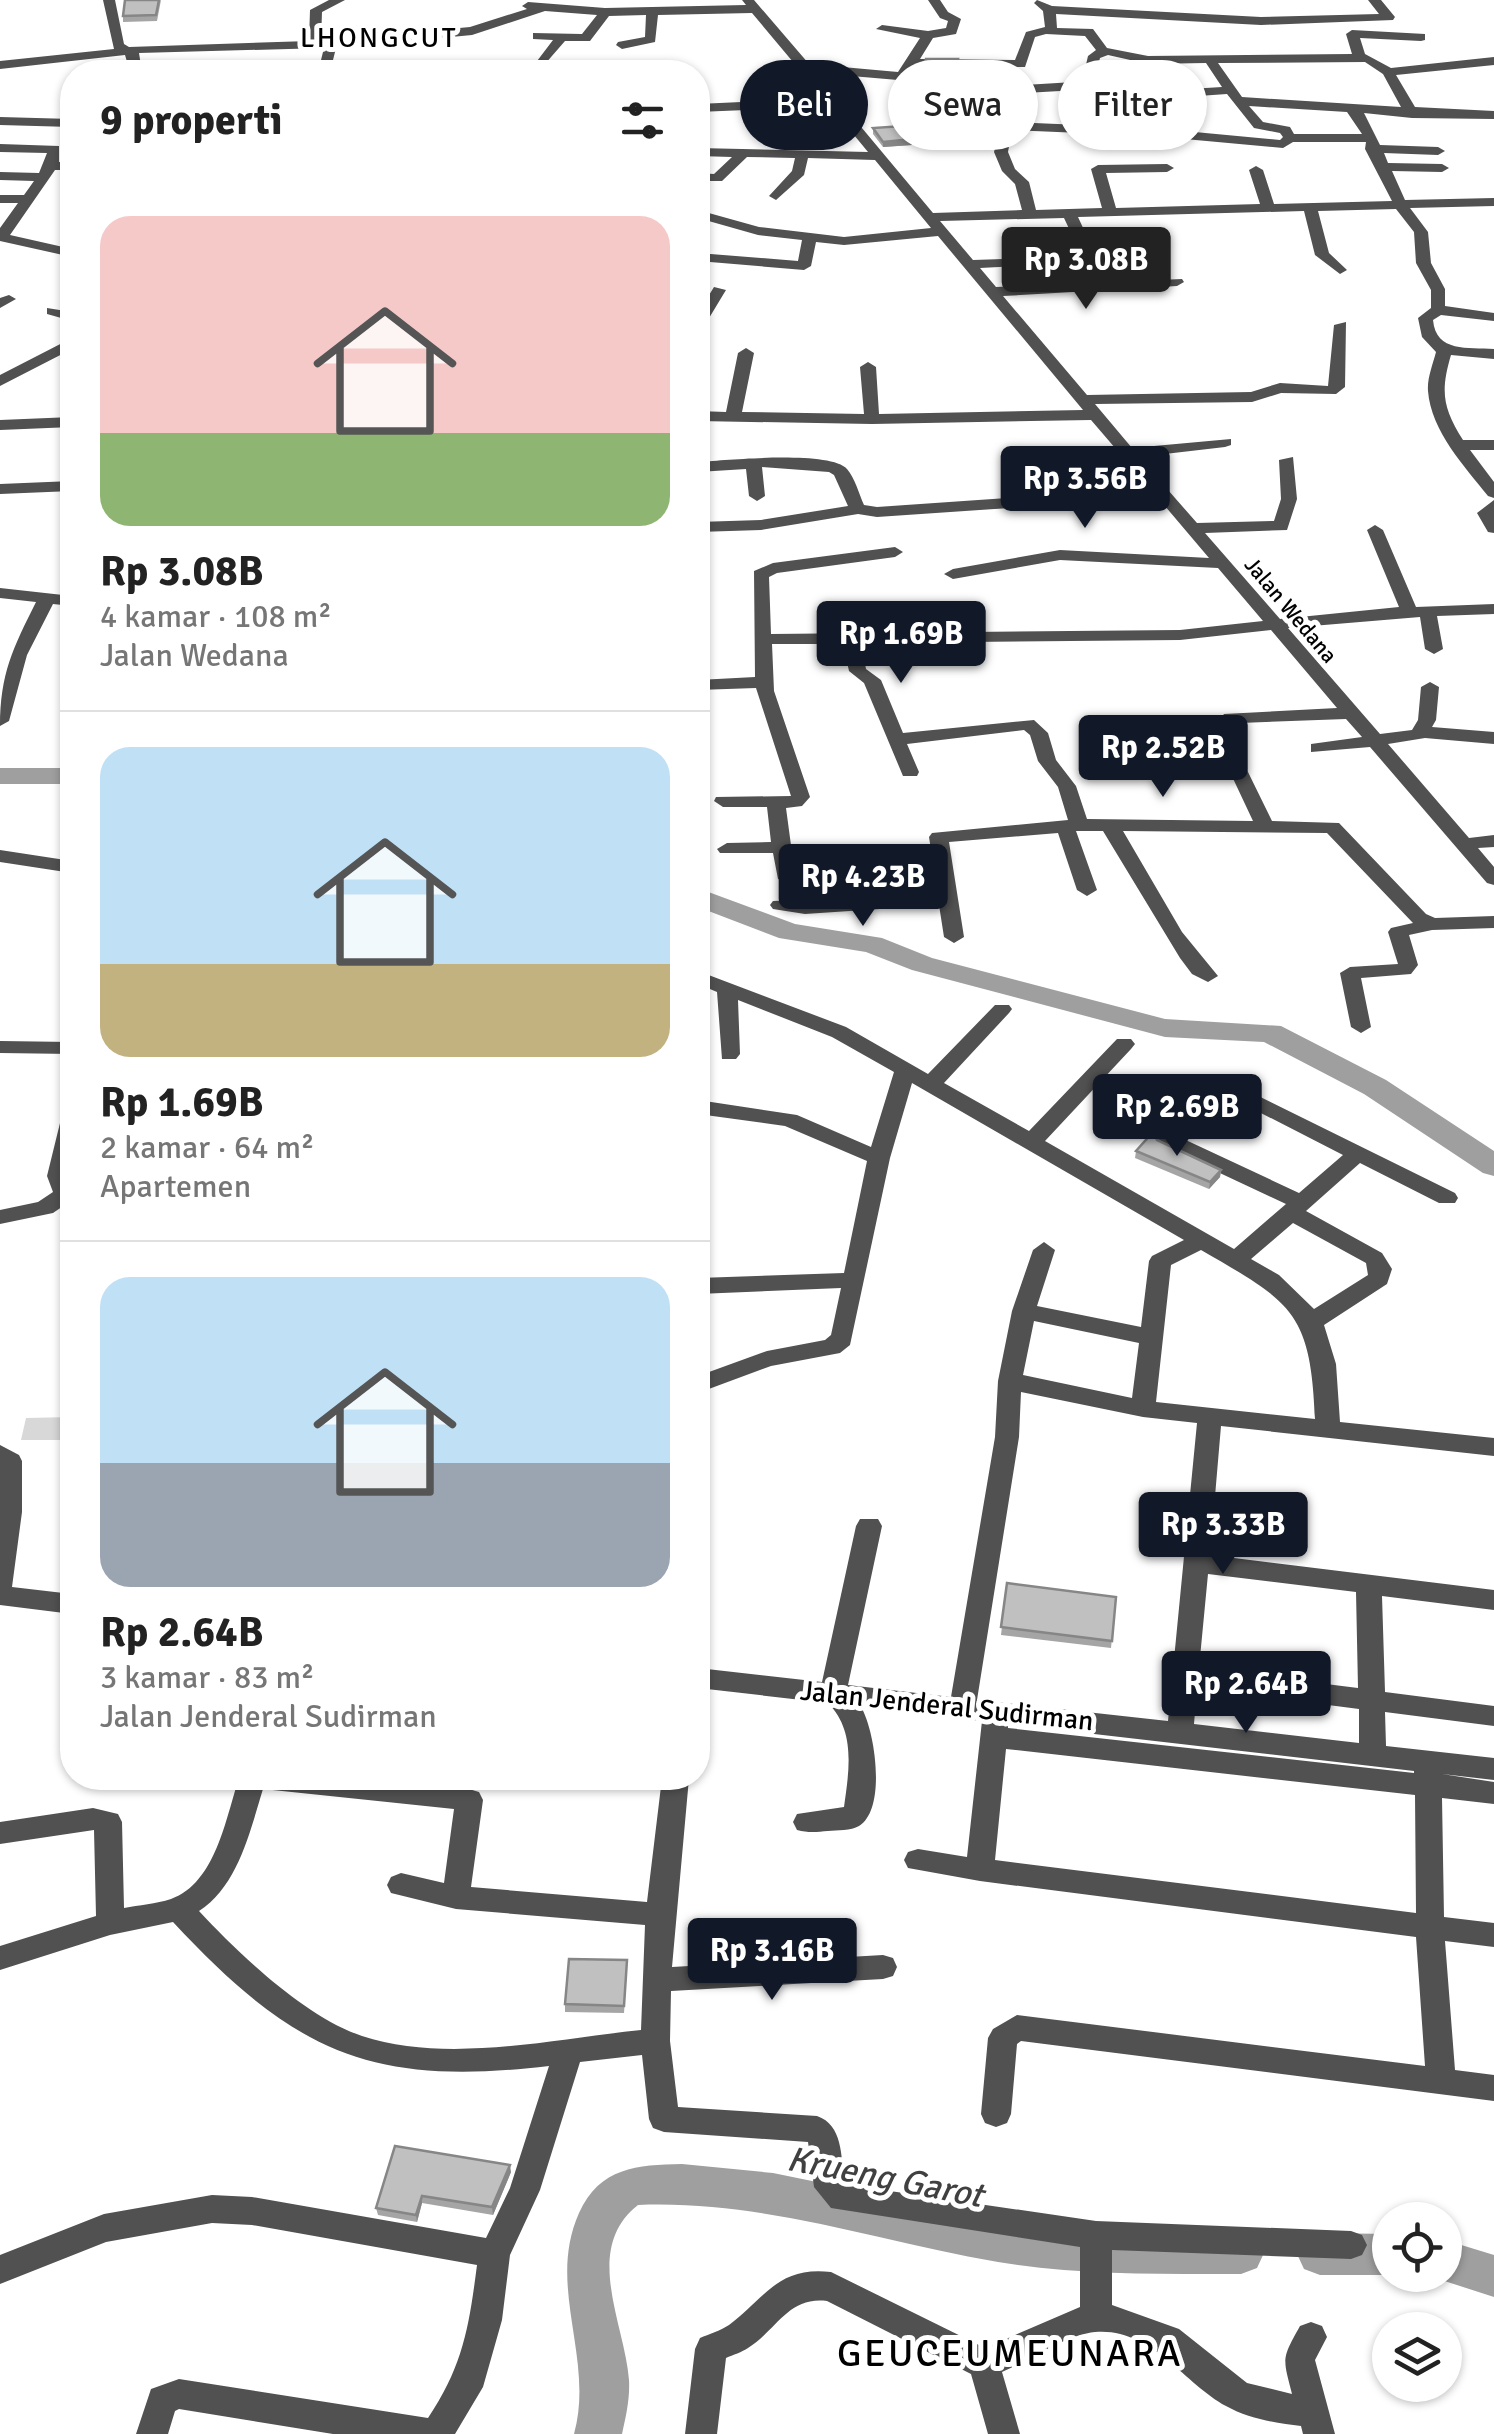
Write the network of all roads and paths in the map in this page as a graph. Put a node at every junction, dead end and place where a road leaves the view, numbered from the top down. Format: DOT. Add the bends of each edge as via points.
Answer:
graph roads {
  1 [pos="109,0"];
  2 [pos="339,0"];
  3 [pos="518,0"];
  4 [pos="934,0"];
  5 [pos="1037,0"];
  6 [pos="1170,0"];
  7 [pos="1374,0"];
  8 [pos="752,4"];
  9 [pos="589,6"];
  10 [pos="540,10"];
  11 [pos="1049,10"];
  12 [pos="604,12"];
  13 [pos="652,12"];
  14 [pos="1165,16"];
  15 [pos="882,28"];
  16 [pos="1047,31"];
  17 [pos="429,33"];
  18 [pos="928,35"];
  19 [pos="538,36"];
  20 [pos="561,38"];
  21 [pos="1421,38"];
  22 [pos="622,45"];
  23 [pos="315,46"];
  24 [pos="331,46"];
  25 [pos="854,51"];
  26 [pos="128,52"];
  27 [pos="1104,52"];
  28 [pos="439,54"];
  29 [pos="1360,58"];
  30 [pos="1209,59"];
  31 [pos="85,60"];
  32 [pos="135,60"];
  33 [pos="327,60"];
  34 [pos="544,60"];
  35 [pos="799,60"];
  36 [pos="850,60"];
  37 [pos="914,60"];
  38 [pos="1023,60"];
  39 [pos="1093,60"];
  40 [pos="1494,61"];
  41 [pos="60,65"];
  42 [pos="0,66"];
  43 [pos="1388,72"];
  44 [pos="710,92"];
  45 [pos="740,92"];
  46 [pos="1207,95"];
  47 [pos="1234,95"];
  48 [pos="740,106"];
  49 [pos="710,107"];
  50 [pos="1351,108"];
  51 [pos="1412,114"];
  52 [pos="1494,114"];
  53 [pos="0,122"];
  54 [pos="60,122"];
  55 [pos="1038,127"];
  56 [pos="1290,138"];
  57 [pos="868,142"];
  58 [pos="1370,143"];
  59 [pos="0,148"];
  60 [pos="1002,150"];
  61 [pos="1438,151"];
  62 [pos="710,153"];
  63 [pos="802,154"];
  64 [pos="741,156"];
  65 [pos="880,156"];
  66 [pos="1381,167"];
  67 [pos="1168,168"];
  68 [pos="1442,168"];
  69 [pos="60,169"];
  70 [pos="1256,170"];
  71 [pos="47,172"];
  72 [pos="0,176"];
  73 [pos="710,178"];
  74 [pos="776,196"];
  75 [pos="0,198"];
  76 [pos="26,198"];
  77 [pos="1494,202"];
  78 [pos="1400,204"];
  79 [pos="1310,207"];
  80 [pos="1268,208"];
  81 [pos="1110,212"];
  82 [pos="1069,214"];
  83 [pos="1030,215"];
  84 [pos="710,218"];
  85 [pos="932,218"];
  86 [pos="944,231"];
  87 [pos="1,237"];
  88 [pos="810,238"];
  89 [pos="1034,245"];
  90 [pos="60,250"];
  91 [pos="1090,256"];
  92 [pos="710,258"];
  93 [pos="971,264"];
  94 [pos="1340,270"];
  95 [pos="1176,282"];
  96 [pos="719,290"];
  97 [pos="994,292"];
  98 [pos="710,305"];
  99 [pos="1438,310"];
  100 [pos="52,312"];
  101 [pos="60,314"];
  102 [pos="1494,317"];
  103 [pos="1341,326"];
  104 [pos="60,349"];
  105 [pos="1444,350"];
  106 [pos="746,353"];
  107 [pos="1494,354"];
  108 [pos="868,367"];
  109 [pos="5,375"];
  110 [pos="1083,400"];
  111 [pos="1096,415"];
  112 [pos="710,416"];
  113 [pos="732,416"];
  114 [pos="872,419"];
  115 [pos="60,423"];
  116 [pos="0,426"];
  117 [pos="1225,442"];
  118 [pos="1460,445"];
  119 [pos="1494,445"];
  120 [pos="1128,453"];
  121 [pos="1287,460"];
  122 [pos="753,462"];
  123 [pos="710,466"];
  124 [pos="1152,481"];
  125 [pos="60,486"];
  126 [pos="0,489"];
  127 [pos="1494,494"];
  128 [pos="758,496"];
  129 [pos="1494,504"];
  130 [pos="858,510"];
  131 [pos="710,527"];
  132 [pos="1192,528"];
  133 [pos="1494,528"];
  134 [pos="1375,530"];
  135 [pos="760,551"];
  136 [pos="895,552"];
  137 [pos="1222,563"];
  138 [pos="762,572"];
  139 [pos="953,574"];
  140 [pos="0,593"];
  141 [pos="47,598"];
  142 [pos="60,600"];
  143 [pos="1494,609"];
  144 [pos="1419,612"];
  145 [pos="1274,624"];
  146 [pos="764,639"];
  147 [pos="850,639"];
  148 [pos="1434,649"];
  149 [pos="9,655"];
  150 [pos="763,682"];
  151 [pos="710,684"];
  152 [pos="1430,687"];
  153 [pos="1350,713"];
  154 [pos="0,721"];
  155 [pos="1422,732"];
  156 [pos="899,738"];
  157 [pos="1494,738"];
  158 [pos="1374,742"];
  159 [pos="1318,748"];
  160 [pos="910,772"];
  161 [pos="723,801"];
  162 [pos="776,803"];
  163 [pos="1264,824"];
  164 [pos="1110,825"];
  165 [pos="1072,826"];
  166 [pos="1494,841"];
  167 [pos="1464,844"];
  168 [pos="781,847"];
  169 [pos="727,849"];
  170 [pos="0,856"];
  171 [pos="60,865"];
  172 [pos="785,875"];
  173 [pos="1494,878"];
  174 [pos="1086,890"];
  175 [pos="947,899"];
  176 [pos="780,905"];
  177 [pos="1494,922"];
  178 [pos="1432,924"];
  179 [pos="954,937"];
  180 [pos="1208,976"];
  181 [pos="710,982"];
  182 [pos="727,988"];
  183 [pos="1002,1010"];
  184 [pos="1362,1027"];
  185 [pos="1124,1044"];
  186 [pos="0,1047"];
  187 [pos="60,1048"];
  188 [pos="729,1054"];
  189 [pos="905,1070"];
  190 [pos="930,1084"];
  191 [pos="710,1108"];
  192 [pos="1031,1142"];
  193 [pos="1358,1153"];
  194 [pos="879,1158"];
  195 [pos="1446,1198"];
  196 [pos="60,1199"];
  197 [pos="1297,1207"];
  198 [pos="0,1217"];
  199 [pos="1203,1240"];
  200 [pos="1044,1250"];
  201 [pos="1236,1259"];
  202 [pos="852,1280"];
  203 [pos="710,1286"];
  204 [pos="1024,1310"];
  205 [pos="1313,1322"];
  206 [pos="1151,1337"];
  207 [pos="710,1381"];
  208 [pos="1010,1381"];
  209 [pos="1143,1409"];
  210 [pos="1210,1417"];
  211 [pos="1328,1428"];
  212 [pos="1494,1446"];
  213 [pos="0,1454"];
  214 [pos="870,1526"];
  215 [pos="1196,1563"];
  216 [pos="1370,1585"];
  217 [pos="0,1586"];
  218 [pos="0,1595"];
  219 [pos="1494,1600"];
  220 [pos="60,1602"];
  221 [pos="1185,1676"];
  222 [pos="710,1679"];
  223 [pos="833,1692"];
  224 [pos="1371,1702"];
  225 [pos="963,1706"];
  226 [pos="1494,1716"];
  227 [pos="994,1724"];
  228 [pos="1180,1732"];
  229 [pos="1373,1754"];
  230 [pos="1494,1769"];
  231 [pos="1428,1774"];
  232 [pos="250,1790"];
  233 [pos="372,1790"];
  234 [pos="675,1790"];
  235 [pos="1494,1793"];
  236 [pos="807,1822"];
  237 [pos="0,1833"];
  238 [pos="918,1860"];
  239 [pos="980,1870"];
  240 [pos="400,1885"];
  241 [pos="456,1897"];
  242 [pos="179,1909"];
  243 [pos="660,1915"];
  244 [pos="110,1923"];
  245 [pos="1430,1926"];
  246 [pos="1494,1934"];
  247 [pos="0,1958"];
  248 [pos="884,1967"];
  249 [pos="658,1980"];
  250 [pos="655,2041"];
  251 [pos="570,2048"];
  252 [pos="1441,2081"];
  253 [pos="1494,2088"];
  254 [pos="996,2114"];
  255 [pos="1096,2240"];
  256 [pos="1351,2246"];
  257 [pos="494,2254"];
  258 [pos="0,2270"];
  259 [pos="1096,2317"];
  260 [pos="1311,2337"];
  261 [pos="984,2364"];
  262 [pos="1315,2423"];
  263 [pos="152,2434"];
  264 [pos="433,2434"];
  265 [pos="701,2434"];
  266 [pos="1004,2434"];
  1 -- 26 [label="street" via="118,46"];
  2 -- 23 [label="street" via="316,10"];
  3 -- 10 [label="street"];
  4 -- 18 [label="street" via="954,21 950,32"];
  5 -- 11 [label="street"];
  6 -- 14 [label="street"];
  7 -- 14 [label="street" via="1389,18"];
  8 -- 13 [label="street"];
  8 -- 35 [label="street, Jalan Wedana"];
  9 -- 10 [label="street"];
  9 -- 12 [label="street"];
  10 -- 17 [label="street" via="472,31"];
  11 -- 14 [label="street"];
  11 -- 16 [label="street"];
  12 -- 13 [label="street"];
  12 -- 20 [label="street" via="588,37"];
  13 -- 22 [label="street" via="651,38"];
  15 -- 18 [label="street"];
  16 -- 27 [label="street" via="1089,32"];
  16 -- 38 [label="street" via="1030,34"];
  17 -- 24 [label="street"];
  17 -- 28 [label="street"];
  18 -- 37 [label="street"];
  19 -- 20 [label="street"];
  20 -- 34 [label="street"];
  21 -- 29 [label="street" via="1352,34"];
  23 -- 24 [label="street"];
  23 -- 26 [label="street"];
  24 -- 33 [label="street"];
  25 -- 36 [label="street"];
  26 -- 31 [label="street"];
  26 -- 32 [label="street"];
  27 -- 30 [label="street" via="1148,60"];
  27 -- 39 [label="street"];
  29 -- 30 [label="street"];
  29 -- 43 [label="street" via="1374,59"];
  30 -- 47 [label="street"];
  40 -- 43 [label="street"];
  41 -- 42 [label="street"];
  43 -- 51 [label="street"];
  44 -- 45 [label="street"];
  46 -- 47 [label="street"];
  47 -- 50 [label="street"];
  47 -- 56 [label="street" via="1259,125 1285,130"];
  48 -- 49 [label="street"];
  50 -- 51 [label="street"];
  50 -- 58 [label="street"];
  51 -- 52 [label="street"];
  53 -- 54 [label="street"];
  55 -- 56 [label="street" via="1282,144"];
  56 -- 58 [label="street"];
  57 -- 65 [label="street, Jalan Wedana"];
  58 -- 61 [label="street"];
  58 -- 66 [label="street"];
  59 -- 71 [label="street" via="54,149"];
  60 -- 83 [label="street" via="1009,172 1022,182"];
  62 -- 64 [label="street"];
  63 -- 64 [label="street"];
  63 -- 65 [label="street"];
  63 -- 74 [label="street" via="799,172"];
  64 -- 73 [label="street"];
  65 -- 85 [label="street, Jalan Wedana"];
  66 -- 68 [label="street"];
  66 -- 78 [label="street"];
  67 -- 81 [label="street" via="1098,169"];
  69 -- 71 [label="street"];
  70 -- 80 [label="street"];
  71 -- 72 [label="street"];
  71 -- 76 [label="street"];
  75 -- 76 [label="street"];
  76 -- 87 [label="street" via="27,206"];
  77 -- 78 [label="street"];
  78 -- 79 [label="street"];
  78 -- 99 [label="street" via="1421,232 1418,248 1438,289"];
  79 -- 80 [label="street"];
  79 -- 94 [label="street" via="1322,255"];
  80 -- 81 [label="street" via="1154,204"];
  81 -- 82 [label="street"];
  82 -- 83 [label="street"];
  82 -- 91 [label="street"];
  83 -- 85 [label="street"];
  84 -- 88 [label="street"];
  85 -- 86 [label="street, Jalan Wedana"];
  86 -- 88 [label="street"];
  86 -- 93 [label="street, Jalan Wedana"];
  87 -- 90 [label="street"];
  88 -- 92 [label="street" via="804,266"];
  89 -- 93 [label="street" via="1036,262"];
  93 -- 97 [label="street, Jalan Wedana"];
  95 -- 97 [label="street"];
  96 -- 98 [label="street"];
  97 -- 110 [label="street, Jalan Wedana"];
  99 -- 102 [label="street"];
  99 -- 105 [label="street" via="1425,318 1425,326 1429,340"];
  100 -- 101 [label="street"];
  103 -- 110 [label="street" via="1337,387 1331,391"];
  104 -- 109 [label="street"];
  105 -- 107 [label="street"];
  105 -- 118 [label="street" via="1435,388"];
  106 -- 113 [label="street"];
  108 -- 114 [label="street"];
  110 -- 111 [label="street, Jalan Wedana"];
  111 -- 114 [label="street"];
  111 -- 120 [label="street, Jalan Wedana"];
  112 -- 113 [label="street"];
  113 -- 114 [label="street"];
  115 -- 116 [label="street"];
  117 -- 120 [label="street"];
  118 -- 119 [label="street"];
  118 -- 127 [label="street"];
  120 -- 124 [label="street, Jalan Wedana"];
  121 -- 132 [label="street" via="1289,499 1281,526"];
  122 -- 123 [label="street"];
  122 -- 128 [label="street"];
  122 -- 130 [label="street" via="837,468"];
  124 -- 130 [label="street" via="1071,487 1053,500"];
  124 -- 132 [label="street, Jalan Wedana"];
  125 -- 126 [label="street"];
  129 -- 133 [label="street" via="1486,514"];
  130 -- 131 [label="street"];
  132 -- 137 [label="street, Jalan Wedana"];
  134 -- 144 [label="street"];
  135 -- 138 [label="street"];
  136 -- 138 [label="street"];
  137 -- 139 [label="street" via="1170,565 1078,554"];
  137 -- 145 [label="street, Jalan Wedana"];
  138 -- 146 [label="street"];
  140 -- 141 [label="street"];
  141 -- 142 [label="street"];
  141 -- 149 [label="street"];
  143 -- 144 [label="street"];
  144 -- 145 [label="street"];
  144 -- 148 [label="street"];
  145 -- 147 [label="street" via="1180,635"];
  145 -- 153 [label="street, Jalan Wedana"];
  146 -- 147 [label="street"];
  146 -- 150 [label="street"];
  147 -- 156 [label="street" via="858,671 872,680"];
  149 -- 154 [label="street"];
  150 -- 151 [label="street"];
  150 -- 162 [label="street" via="801,794 798,801"];
  152 -- 155 [label="street"];
  153 -- 158 [label="street, Jalan Wedana"];
  153 -- 163 [label="street" via="1230,718 1238,770"];
  155 -- 157 [label="street"];
  155 -- 158 [label="street"];
  156 -- 160 [label="street"];
  156 -- 165 [label="street" via="1028,724 1067,786"];
  158 -- 159 [label="street"];
  158 -- 167 [label="street, Jalan Wedana"];
  161 -- 162 [label="street"];
  162 -- 168 [label="street"];
  163 -- 164 [label="street"];
  163 -- 178 [label="street" via="1336,828 1409,910"];
  164 -- 165 [label="street"];
  164 -- 180 [label="street" via="1138,882 1195,969"];
  165 -- 174 [label="street"];
  165 -- 175 [label="street" via="941,835 936,841"];
  166 -- 167 [label="street"];
  167 -- 173 [label="street, Jalan Wedana"];
  168 -- 169 [label="street"];
  168 -- 172 [label="street"];
  170 -- 171 [label="street"];
  175 -- 176 [label="street"];
  175 -- 179 [label="street"];
  177 -- 178 [label="street"];
  178 -- 184 [label="street" via="1398,932 1404,970 1350,973"];
  181 -- 182 [label="street"];
  182 -- 188 [label="street"];
  182 -- 189 [label="street" via="839,1032"];
  183 -- 190 [label="street"];
  185 -- 192 [label="street"];
  186 -- 187 [label="street"];
  189 -- 190 [label="street"];
  189 -- 194 [label="street"];
  190 -- 192 [label="street"];
  191 -- 194 [label="street" via="778,1116"];
  192 -- 199 [label="street"];
  193 -- 195 [label="street"];
  193 -- 197 [label="street"];
  193 -- 197 [label="street" via="1219,1085 1163,1132"];
  194 -- 202 [label="street"];
  196 -- 198 [label="street"];
  197 -- 201 [label="street"];
  197 -- 205 [label="street" via="1381,1269 1378,1279"];
  199 -- 201 [label="street"];
  199 -- 206 [label="street" via="1160,1260"];
  200 -- 204 [label="street"];
  201 -- 205 [label="street" via="1292,1296"];
  202 -- 203 [label="street"];
  202 -- 207 [label="street" via="836,1346 768,1359"];
  204 -- 206 [label="street"];
  204 -- 208 [label="street"];
  205 -- 211 [label="street" via="1323,1352"];
  206 -- 209 [label="street"];
  208 -- 209 [label="street"];
  208 -- 225 [label="street" via="1007,1437"];
  209 -- 210 [label="street"];
  210 -- 211 [label="street"];
  210 -- 215 [label="street"];
  211 -- 212 [label="street"];
  213 -- 217 [label="street" via="10,1461 10,1512"];
  214 -- 223 [label="street"];
  215 -- 216 [label="street"];
  215 -- 221 [label="street"];
  216 -- 219 [label="street"];
  216 -- 224 [label="street"];
  218 -- 220 [label="street"];
  221 -- 224 [label="street"];
  221 -- 228 [label="street"];
  222 -- 223 [label="street, Jalan Jenderal Sudirman"];
  223 -- 225 [label="street, Jalan Jenderal Sudirman"];
  223 -- 236 [label="street" via="855,1715 862,1735 857,1810 852,1817"];
  224 -- 226 [label="street"];
  224 -- 229 [label="street"];
  225 -- 227 [label="street, Jalan Jenderal Sudirman"];
  227 -- 228 [label="street, Jalan Jenderal Sudirman"];
  227 -- 231 [label="street"];
  227 -- 239 [label="street"];
  228 -- 229 [label="street, Jalan Jenderal Sudirman"];
  229 -- 231 [label="street, Jalan Jenderal Sudirman"];
  230 -- 231 [label="street, Jalan Jenderal Sudirman"];
  231 -- 235 [label="street"];
  231 -- 245 [label="street"];
  232 -- 242 [label="street" via="216,1878"];
  233 -- 241 [label="street" via="469,1800"];
  234 -- 243 [label="street"];
  237 -- 244 [label="street" via="108,1822"];
  238 -- 239 [label="street"];
  239 -- 245 [label="street"];
  240 -- 241 [label="street"];
  241 -- 243 [label="street"];
  242 -- 244 [label="street"];
  242 -- 251 [label="street" via="255,1979 332,2036 360,2048 435,2058"];
  243 -- 249 [label="street"];
  244 -- 247 [label="street"];
  245 -- 246 [label="street"];
  245 -- 252 [label="street"];
  248 -- 249 [label="street"];
  249 -- 250 [label="street"];
  250 -- 251 [label="street"];
  250 -- 255 [label="street" via="660,2112 667,2121 814,2128 823,2137 828,2186 842,2198"];
  251 -- 257 [label="street" via="525,2190"];
  252 -- 253 [label="street"];
  252 -- 254 [label="street" via="1017,2028 1002,2038"];
  255 -- 256 [label="street"];
  255 -- 259 [label="street"];
  257 -- 258 [label="street" via="212,2209 94,2230"];
  257 -- 264 [label="street" via="486,2320 467,2386"];
  259 -- 261 [label="street"];
  259 -- 262 [label="street" via="1157,2334 1249,2401"];
  260 -- 262 [label="street" via="1299,2359"];
  261 -- 265 [label="street" via="831,2287 800,2287 738,2338 711,2348"];
  261 -- 266 [label="street"];
  263 -- 264 [label="street" via="162,2400 179,2394"];
}
